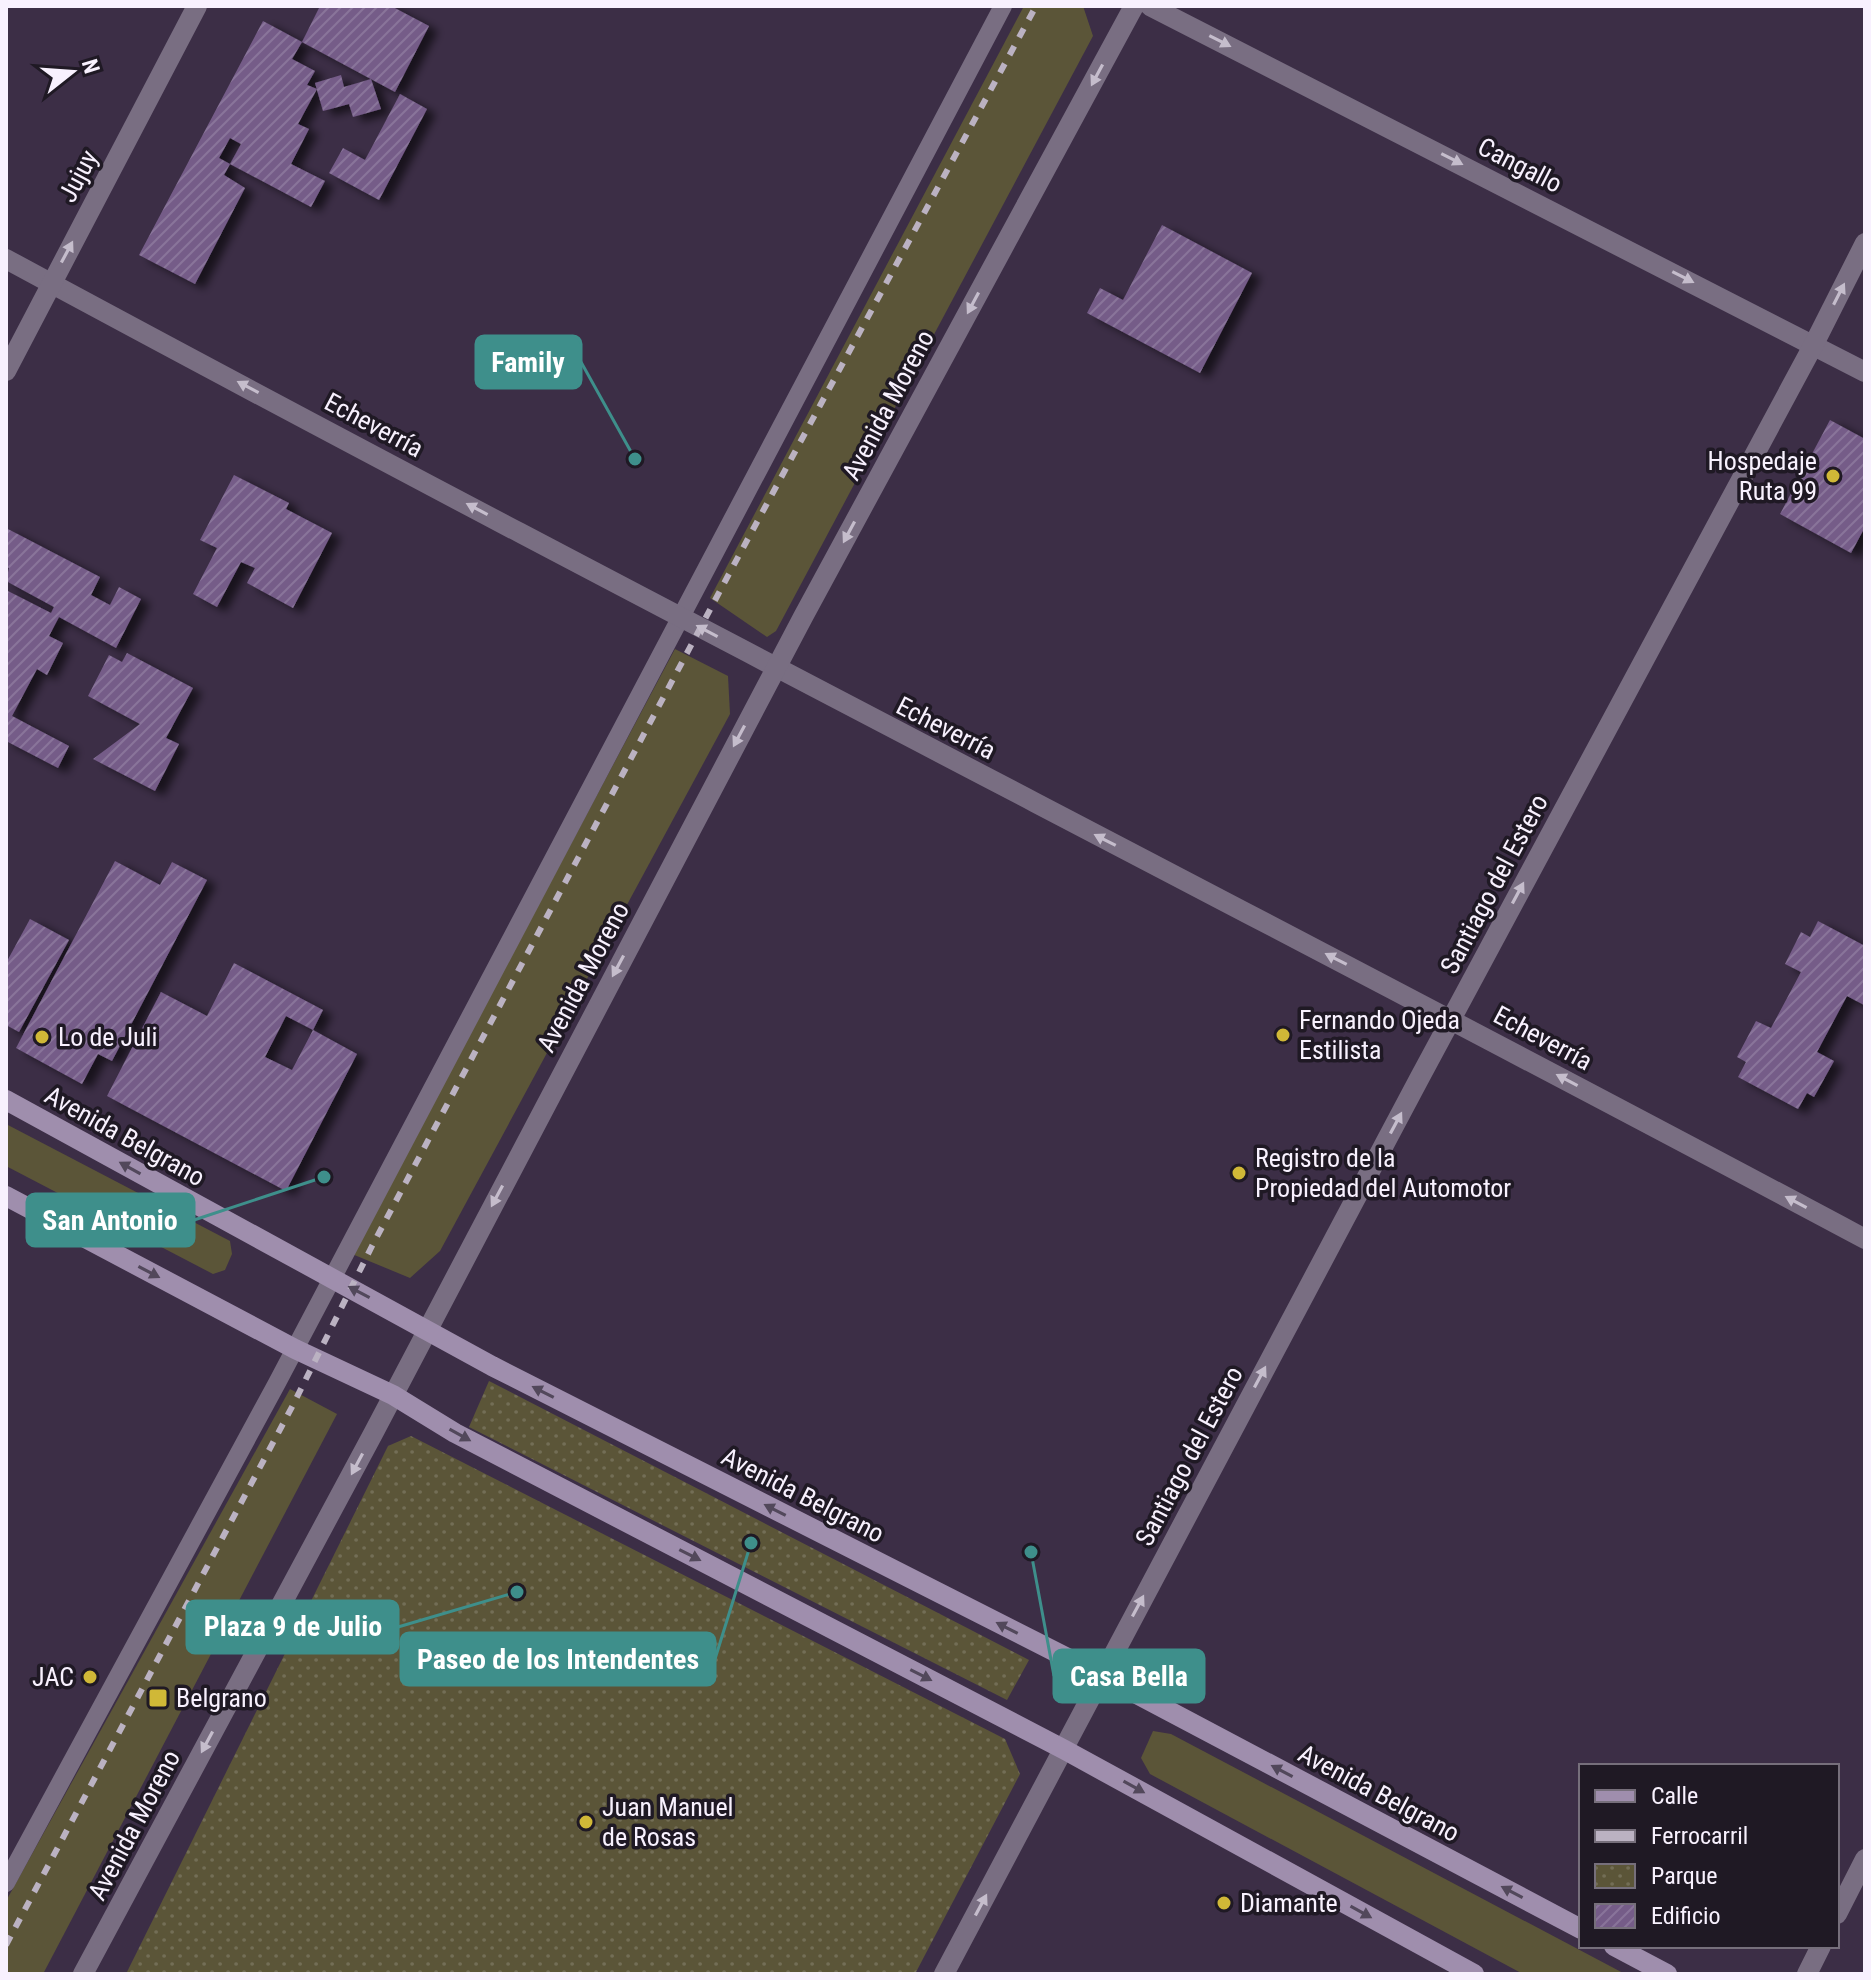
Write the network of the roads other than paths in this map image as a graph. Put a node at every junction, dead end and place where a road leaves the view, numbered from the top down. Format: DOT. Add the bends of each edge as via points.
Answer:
graph roads {
  1 [pos="197,6"];
  2 [pos="1003,6"];
  3 [pos="1134,6"];
  4 [pos="1150,6"];
  5 [pos="1865,243"];
  6 [pos="6,259"];
  7 [pos="51,283"];
  8 [pos="1814,344"];
  9 [pos="6,371"];
  10 [pos="1865,372"];
  11 [pos="680,617"];
  12 [pos="776,667"];
  13 [pos="1451,1019"];
  14 [pos="6,1100"];
  15 [pos="6,1196"];
  16 [pos="1865,1239"];
  17 [pos="330,1278"];
  18 [pos="427,1330"];
  19 [pos="295,1349"];
  20 [pos="393,1395"];
  21 [pos="1101,1675"];
  22 [pos="1065,1750"];
  23 [pos="1865,1859"];
  24 [pos="6,1883"];
  25 [pos="1839,1910"];
  26 [pos="1579,1928"];
  27 [pos="1618,1948"];
  28 [pos="1820,1948"];
  29 [pos="83,1974"];
  30 [pos="944,1974"];
  31 [pos="1474,1974"];
  32 [pos="1667,1974"];
  33 [pos="1807,1974"];
  7 -- 1 [label="street, Jujuy, one-way"];
  2 -- 11 [label="lane"];
  3 -- 12 [label="street, Avenida Moreno, one-way"];
  4 -- 8 [label="street, Cangallo, one-way"];
  8 -- 5 [label="street, Santiago del Estero, one-way"];
  6 -- 7 [label="street, Echeverría"];
  7 -- 9 [label="street, Jujuy"];
  11 -- 7 [label="street, Echeverría, one-way"];
  8 -- 10 [label="street, Cangallo"];
  13 -- 8 [label="street, Santiago del Estero, one-way"];
  12 -- 11 [label="street, Echeverría, one-way"];
  11 -- 17 [label="lane"];
  13 -- 12 [label="street, Echeverría, one-way"];
  12 -- 18 [label="street, Avenida Moreno, one-way"];
  16 -- 13 [label="street, Echeverría, one-way"];
  21 -- 13 [label="street, Santiago del Estero, one-way"];
  17 -- 14 [label="main road, Avenida Belgrano, one-way"];
  15 -- 19 [label="main road, one-way"];
  18 -- 17 [label="main road, Avenida Belgrano, one-way"];
  17 -- 19 [label="lane"];
  18 -- 20 [label="street, Avenida Moreno"];
  21 -- 18 [label="main road, Avenida Belgrano, one-way"];
  19 -- 20 [label="main road"];
  19 -- 24 [label="lane"];
  20 -- 22 [label="main road, one-way" via="469,1440"];
  20 -- 29 [label="street, Avenida Moreno, one-way"];
  21 -- 22 [label="street, Santiago del Estero"];
  26 -- 21 [label="main road, Avenida Belgrano, one-way"];
  30 -- 22 [label="street, Santiago del Estero, one-way"];
  22 -- 31 [label="main road, one-way"];
  23 -- 25 [label="street"];
  27 -- 32 [label="main road"];
  28 -- 33 [label="street"];
}
